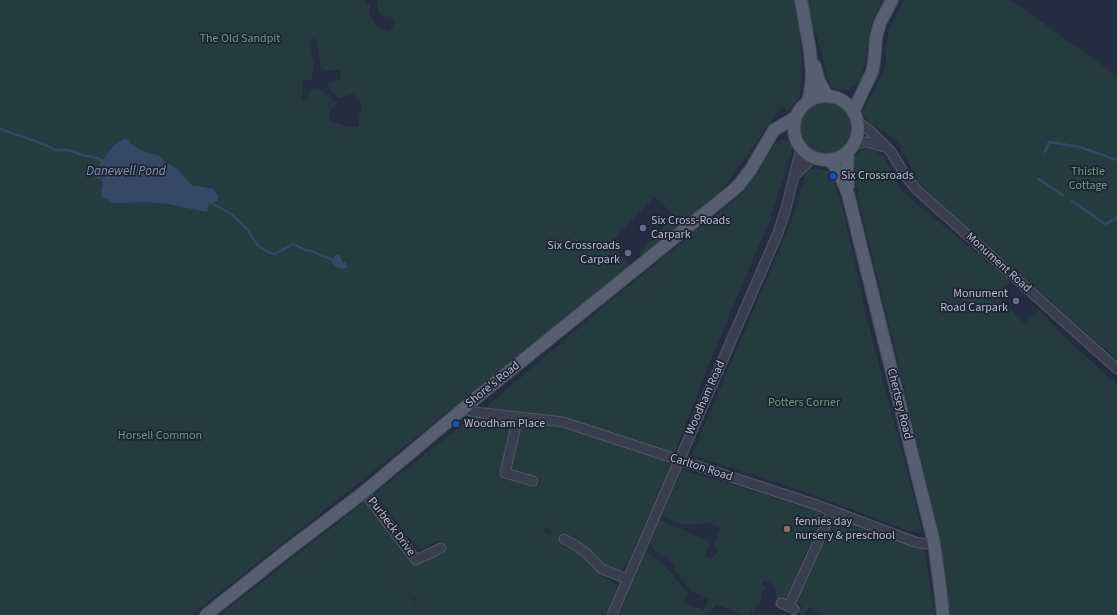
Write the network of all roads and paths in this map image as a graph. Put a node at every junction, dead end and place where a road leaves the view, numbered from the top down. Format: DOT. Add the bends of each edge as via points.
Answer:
graph roads {
  1 [pos="801,0"];
  2 [pos="892,0"];
  3 [pos="810,51"];
  4 [pos="868,80"];
  5 [pos="827,96"];
  6 [pos="841,100"];
  7 [pos="807,102"];
  8 [pos="855,115"];
  9 [pos="796,117"];
  10 [pos="795,137"];
  11 [pos="767,141"];
  12 [pos="801,148"];
  13 [pos="851,148"];
  14 [pos="888,148"];
  15 [pos="812,158"];
  16 [pos="830,160"];
  17 [pos="793,178"];
  18 [pos="848,194"];
  19 [pos="1117,369"];
  20 [pos="464,409"];
  21 [pos="518,417"];
  22 [pos="679,460"];
  23 [pos="533,481"];
  24 [pos="364,492"];
  25 [pos="832,511"];
  26 [pos="564,539"];
  27 [pos="934,543"];
  28 [pos="441,548"];
  29 [pos="627,580"];
  30 [pos="788,606"];
  31 [pos="207,615"];
  32 [pos="612,615"];
  33 [pos="943,615"];
  1 -- 3 [label="main road"];
  2 -- 4 [label="main road" via="880,23 874,63"];
  3 -- 5 [label="main road" via="819,81"];
  3 -- 7 [label="main road" via="812,75"];
  4 -- 6 [label="main road" via="862,88"];
  4 -- 8 [label="main road"];
  5 -- 6 [label="main road"];
  5 -- 7 [label="main road"];
  6 -- 8 [label="main road"];
  7 -- 9 [label="main road"];
  8 -- 13 [label="main road" via="858,131"];
  8 -- 14 [label="street, Monument Road" via="862,125"];
  9 -- 10 [label="main road" via="793,127"];
  9 -- 11 [label="main road, Shore's Road" via="774,130"];
  10 -- 11 [label="main road" via="783,134"];
  10 -- 12 [label="main road"];
  11 -- 20 [label="main road, Shore's Road" via="739,185"];
  12 -- 15 [label="main road"];
  12 -- 17 [label="street, Woodham Road"];
  13 -- 14 [label="street" via="865,142"];
  13 -- 16 [label="main road" via="841,157"];
  13 -- 18 [label="main road, Chertsey Road" via="847,169"];
  14 -- 19 [label="street, Monument Road" via="917,190"];
  15 -- 16 [label="main road"];
  15 -- 17 [label="street"];
  16 -- 18 [label="main road, Chertsey Road"];
  17 -- 22 [label="street, Woodham Road" via="778,233"];
  18 -- 27 [label="main road, Chertsey Road"];
  20 -- 21 [label="street, Carlton Road"];
  20 -- 24 [label="main road, Shore's Road"];
  21 -- 22 [label="street, Carlton Road" via="563,422"];
  21 -- 23 [label="street" via="505,473"];
  22 -- 25 [label="street, Carlton Road"];
  22 -- 29 [label="street, Woodham Road"];
  24 -- 28 [label="street, Purbeck Drive" via="416,560"];
  24 -- 31 [label="main road, Shore's Road"];
  25 -- 27 [label="street, Carlton Road" via="915,542"];
  25 -- 30 [label="street"];
  26 -- 29 [label="street" via="584,552 602,569"];
  27 -- 33 [label="main road, Chertsey Road"];
  29 -- 32 [label="street, Woodham Road"];
}
